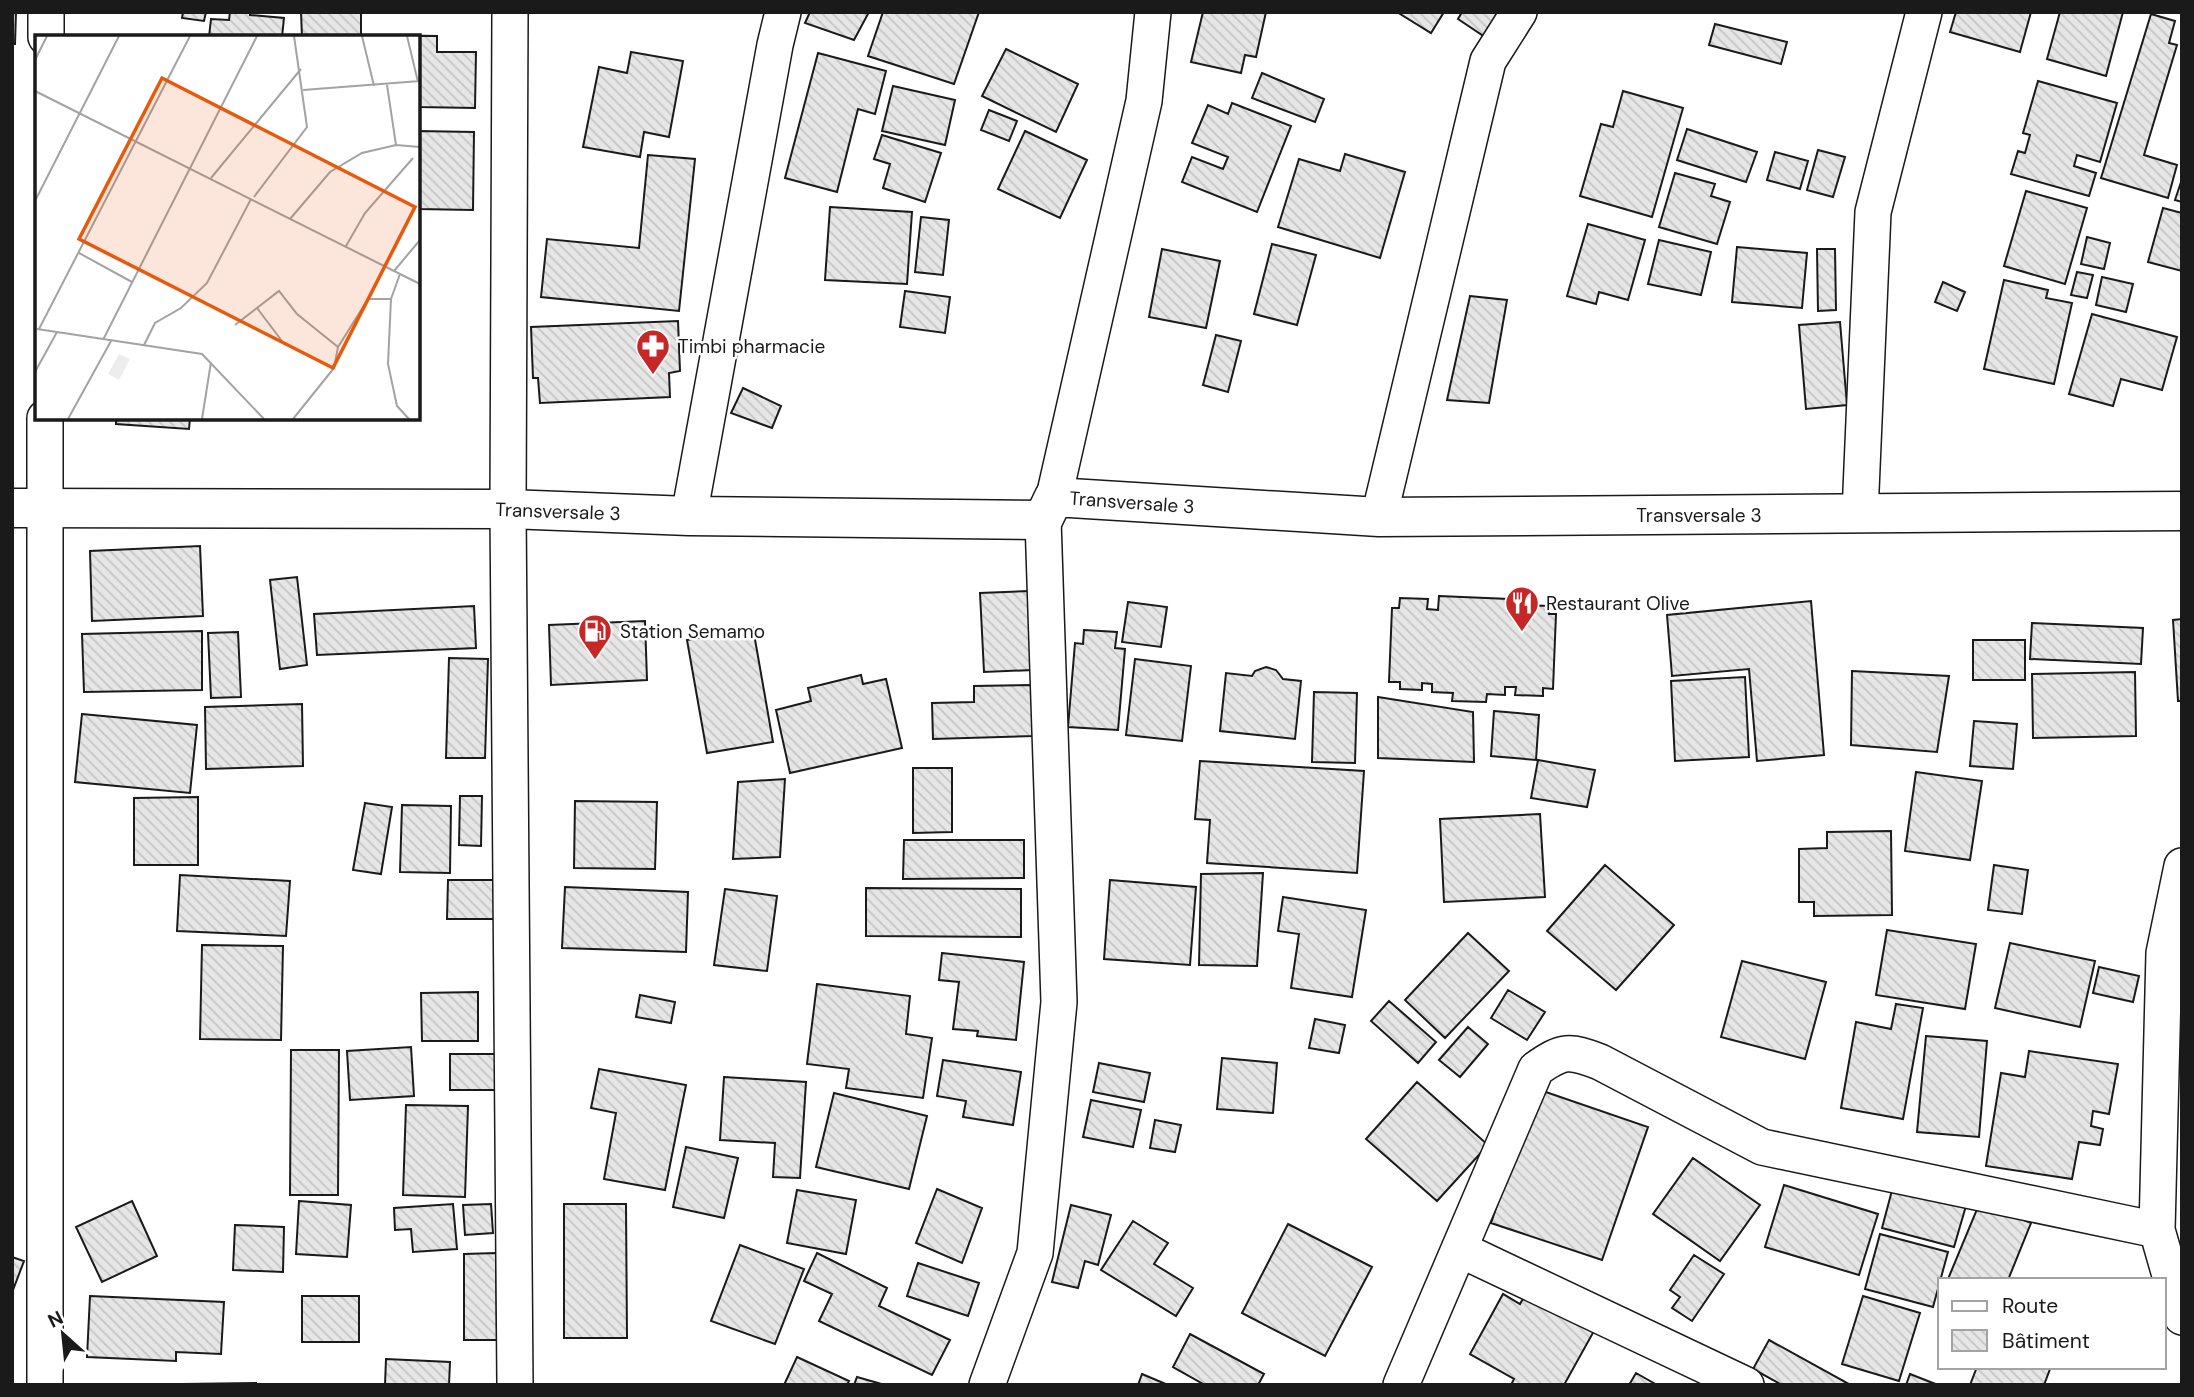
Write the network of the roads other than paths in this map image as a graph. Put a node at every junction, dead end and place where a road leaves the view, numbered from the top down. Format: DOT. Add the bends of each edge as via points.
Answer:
graph roads {
  1 [pos="46,12"];
  2 [pos="510,12"];
  3 [pos="783,12"];
  4 [pos="1153,12"];
  5 [pos="1519,12"];
  6 [pos="1924,12"];
  7 [pos="46,35"];
  8 [pos="45,420"];
  9 [pos="28,508"];
  10 [pos="1049,508"];
  11 [pos="509,509"];
  12 [pos="2182,511"];
  13 [pos="1860,514"];
  14 [pos="690,516"];
  15 [pos="1380,517"];
  16 [pos="2182,866"];
  17 [pos="2157,1230"];
  18 [pos="1460,1249"];
  19 [pos="2182,1317"];
  20 [pos="45,1385"];
  21 [pos="515,1385"];
  22 [pos="987,1385"];
  23 [pos="1401,1385"];
  24 [pos="1746,1385"];
  1 -- 7 [label="street"];
  2 -- 11 [label="street"];
  3 -- 14 [label="street"];
  4 -- 10 [label="street" via="1144,101"];
  5 -- 15 [label="street" via="1488,61"];
  6 -- 13 [label="street" via="1874,212"];
  8 -- 9 [label="street"];
  9 -- 11 [label="main road, Transversale 3"];
  9 -- 20 [label="street"];
  10 -- 14 [label="main road, Transversale 3"];
  10 -- 15 [label="main road, Transversale 3"];
  10 -- 22 [label="street" via="1059,1002 1035,1252"];
  11 -- 14 [label="main road, Transversale 3"];
  11 -- 21 [label="street"];
  12 -- 13 [label="main road, Transversale 3"];
  13 -- 15 [label="main road, Transversale 3"];
  16 -- 17 [label="street" via="2164,953"];
  17 -- 18 [label="street" via="1762,1147 1577,1053 1556,1055 1536,1069"];
  17 -- 19 [label="street"];
  18 -- 23 [label="street"];
  18 -- 24 [label="street"];
}
